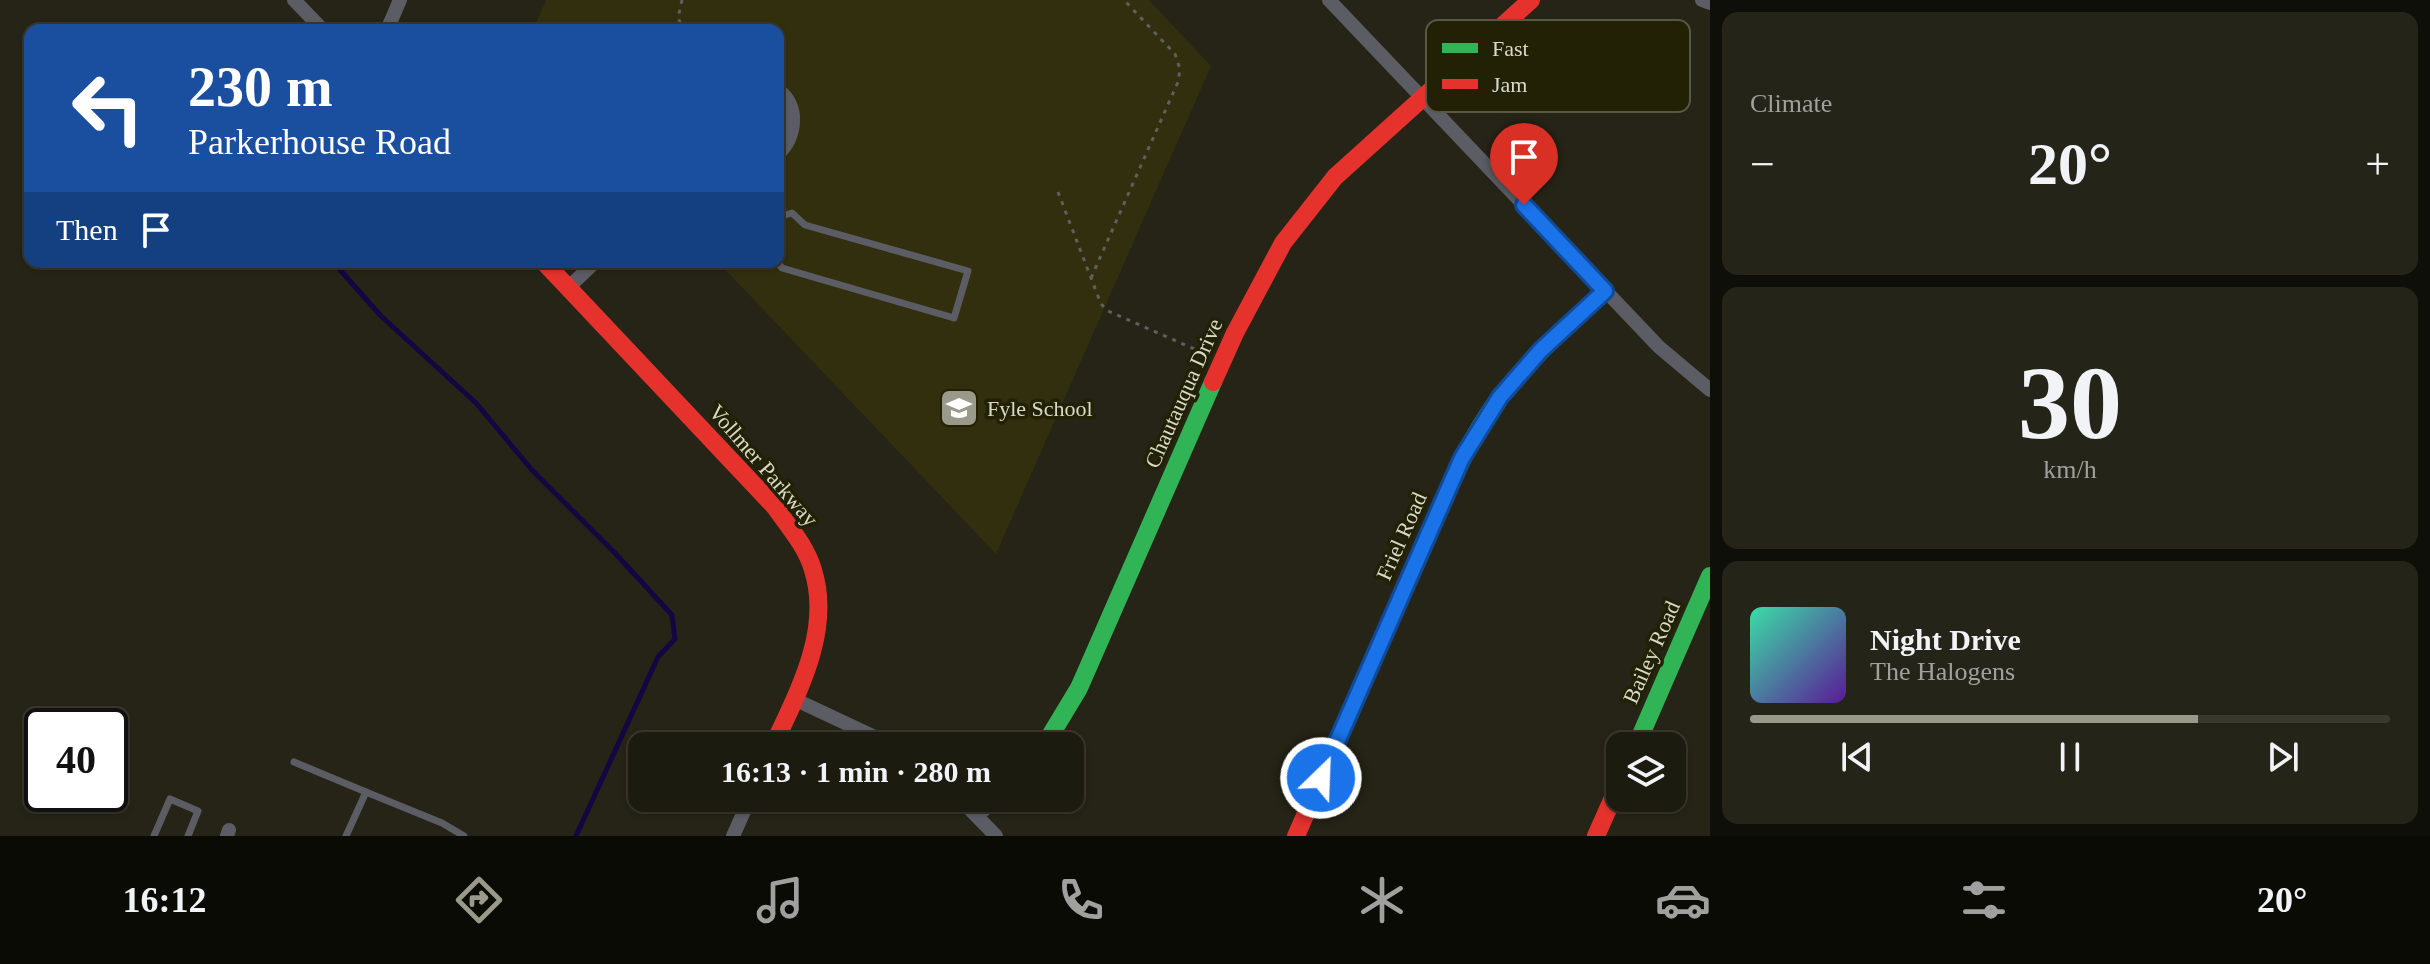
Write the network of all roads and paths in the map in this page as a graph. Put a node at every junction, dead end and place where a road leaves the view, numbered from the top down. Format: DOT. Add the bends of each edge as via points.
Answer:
graph roads {
  1 [pos="294,0"];
  2 [pos="400,0"];
  3 [pos="682,0"];
  4 [pos="1124,0"];
  5 [pos="1329,0"];
  6 [pos="1531,0"];
  7 [pos="1702,0"];
  8 [pos="1710,3"];
  9 [pos="1509,20"];
  10 [pos="317,24"];
  11 [pos="390,24"];
  12 [pos="681,24"];
  13 [pos="784,94"];
  14 [pos="1426,94"];
  15 [pos="1421,98"];
  16 [pos="1426,103"];
  17 [pos="1434,112"];
  18 [pos="784,148"];
  19 [pos="1058,192"];
  20 [pos="784,215"];
  21 [pos="550,268"];
  22 [pos="589,268"];
  23 [pos="782,268"];
  24 [pos="1091,278"];
  25 [pos="568,288"];
  26 [pos="1605,291"];
  27 [pos="1222,362"];
  28 [pos="1710,390"];
  29 [pos="1710,576"];
  30 [pos="794,699"];
  31 [pos="779,732"];
  32 [pos="864,732"];
  33 [pos="1052,732"];
  34 [pos="1642,732"];
  35 [pos="294,762"];
  36 [pos="366,792"];
  37 [pos="744,812"];
  38 [pos="973,812"];
  39 [pos="981,812"];
  40 [pos="1607,812"];
  41 [pos="977,816"];
  42 [pos="190,835"];
  43 [pos="154,836"];
  44 [pos="346,836"];
  45 [pos="464,836"];
  46 [pos="733,836"];
  47 [pos="996,836"];
  48 [pos="1296,836"];
  49 [pos="1596,836"];
  1 -- 10 [label="street"];
  2 -- 11 [label="street"];
  3 -- 12 [label="path"];
  4 -- 24 [label="path" via="1175,54 1180,69"];
  5 -- 15 [label="street"];
  6 -- 9 [label="street, Chautauqua Drive"];
  7 -- 8 [label="street"];
  13 -- 18 [label="street" via="794,118"];
  14 -- 15 [label="street, Chautauqua Drive"];
  15 -- 16 [label="street"];
  15 -- 27 [label="street, Chautauqua Drive" via="1335,177 1298,221 1267,269"];
  17 -- 26 [label="street"];
  19 -- 24 [label="path"];
  20 -- 23 [label="lane" via="792,213 805,225 968,271 954,318"];
  21 -- 25 [label="street, Vollmer Parkway"];
  22 -- 25 [label="street"];
  24 -- 27 [label="path" via="1108,311"];
  25 -- 30 [label="street, Vollmer Parkway" via="775,507 803,544 819,587 820,610 817,635"];
  26 -- 28 [label="street"];
  26 -- 48 [label="street, Friel Road" via="1500,397 1462,458"];
  27 -- 33 [label="street, Chautauqua Drive" via="1079,688"];
  29 -- 34 [label="street, Bailey Road"];
  30 -- 31 [label="street, Vollmer Parkway"];
  30 -- 32 [label="street"];
  35 -- 36 [label="lane"];
  36 -- 44 [label="lane"];
  36 -- 45 [label="lane"];
  37 -- 46 [label="street"];
  38 -- 41 [label="street"];
  39 -- 41 [label="street"];
  40 -- 49 [label="street"];
  41 -- 47 [label="street"];
  42 -- 43 [label="lane" via="198,811 170,799"];
}
